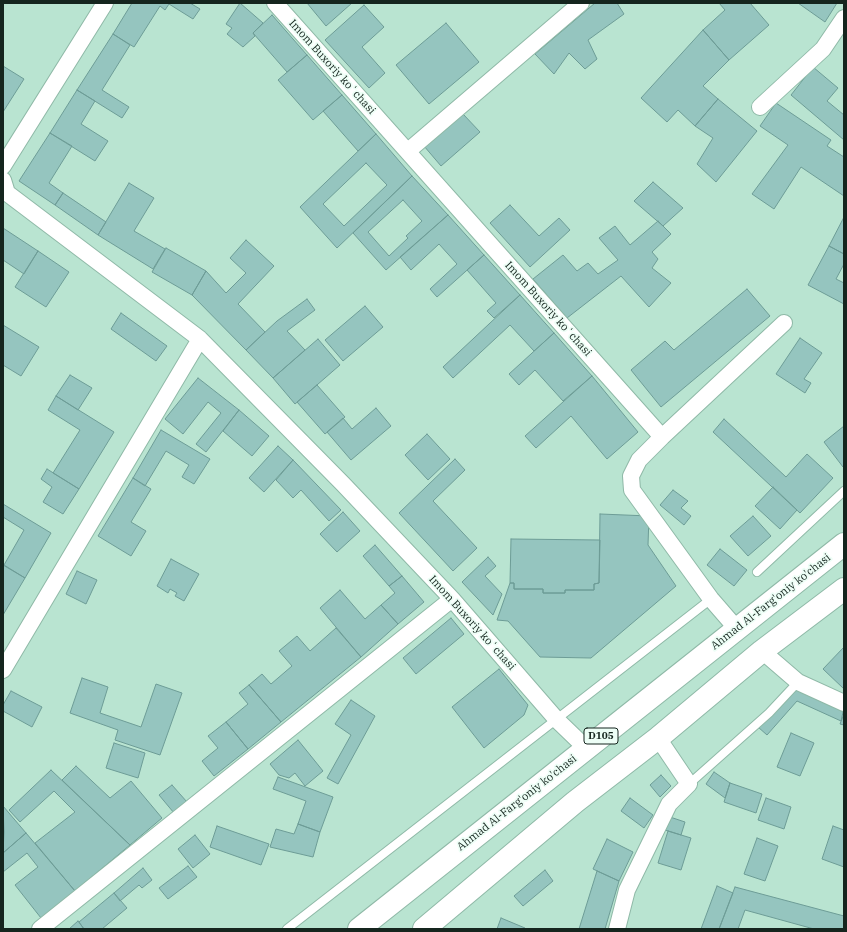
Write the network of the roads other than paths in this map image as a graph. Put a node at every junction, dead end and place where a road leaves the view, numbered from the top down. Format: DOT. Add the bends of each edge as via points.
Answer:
graph roads {
  1 [pos="105,3"];
  2 [pos="275,3"];
  3 [pos="581,3"];
  4 [pos="844,18"];
  5 [pos="760,107"];
  6 [pos="408,150"];
  7 [pos="3,166"];
  8 [pos="3,180"];
  9 [pos="784,323"];
  10 [pos="200,339"];
  11 [pos="662,437"];
  12 [pos="844,491"];
  13 [pos="844,544"];
  14 [pos="757,572"];
  15 [pos="844,589"];
  16 [pos="452,599"];
  17 [pos="711,599"];
  18 [pos="737,629"];
  19 [pos="762,651"];
  20 [pos="3,670"];
  21 [pos="798,682"];
  22 [pos="844,703"];
  23 [pos="557,720"];
  24 [pos="658,738"];
  25 [pos="586,748"];
  26 [pos="690,784"];
  27 [pos="40,929"];
  28 [pos="287,929"];
  29 [pos="359,929"];
  30 [pos="424,929"];
  31 [pos="617,929"];
  1 -- 7 [label="street"];
  2 -- 6 [label="street, Imom Buxoriy koʻchasi"];
  3 -- 6 [label="street"];
  4 -- 5 [label="street" via="823,49"];
  6 -- 11 [label="street, Imom Buxoriy koʻchasi"];
  8 -- 10 [label="street, Imom Buxoriy koʻchasi" via="7,193"];
  9 -- 11 [label="street"];
  10 -- 16 [label="street, Imom Buxoriy koʻchasi"];
  10 -- 20 [label="street"];
  11 -- 17 [label="street" via="639,460 632,476 632,490"];
  12 -- 14 [label="lane"];
  13 -- 18 [label="highway, Ahmad Al-Farg'oniy ko'chasi / D105"];
  15 -- 19 [label="highway"];
  16 -- 23 [label="street, Imom Buxoriy koʻchasi"];
  16 -- 27 [label="street"];
  17 -- 18 [label="street"];
  17 -- 23 [label="lane"];
  18 -- 25 [label="highway, Ahmad Al-Farg'oniy ko'chasi / D105"];
  19 -- 21 [label="street"];
  19 -- 24 [label="highway"];
  21 -- 22 [label="street"];
  21 -- 26 [label="lane" via="769,714"];
  23 -- 25 [label="street, Imom Buxoriy koʻchasi"];
  23 -- 28 [label="lane"];
  24 -- 26 [label="street"];
  24 -- 30 [label="highway" via="575,802"];
  25 -- 29 [label="highway, Ahmad Al-Farg'oniy ko'chasi / D105"];
  26 -- 31 [label="street" via="670,804 637,868 627,890"];
}
